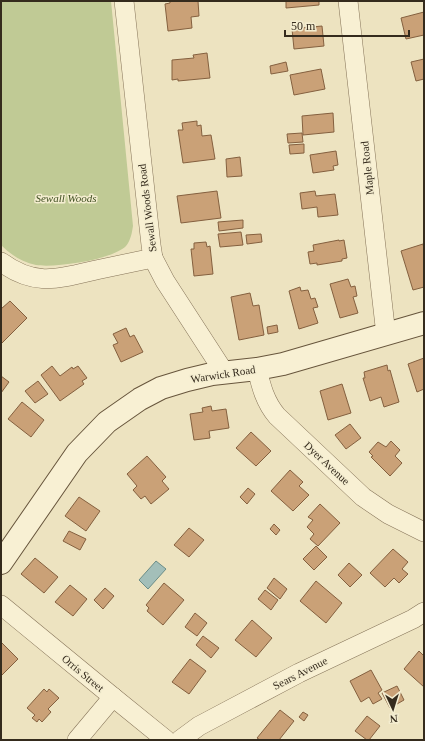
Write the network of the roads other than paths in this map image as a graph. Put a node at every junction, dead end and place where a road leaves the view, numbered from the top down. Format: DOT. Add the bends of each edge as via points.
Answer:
graph roads {
  1 [pos="124,1"];
  2 [pos="348,1"];
  3 [pos="153,258"];
  4 [pos="1,262"];
  5 [pos="424,323"];
  6 [pos="386,335"];
  7 [pos="257,369"];
  8 [pos="224,372"];
  9 [pos="424,532"];
  10 [pos="1,563"];
  11 [pos="1,605"];
  12 [pos="424,612"];
  13 [pos="112,698"];
  14 [pos="76,740"];
  15 [pos="166,740"];
  16 [pos="180,740"];
  1 -- 3 [label="street, Sewall Woods Road"];
  2 -- 6 [label="street, Maple Road"];
  3 -- 4 [label="street, Sewall Woods Road" via="57,279 40,279 24,275"];
  3 -- 8 [label="street"];
  5 -- 6 [label="main road, Warwick Road"];
  6 -- 7 [label="main road, Warwick Road" via="301,360"];
  7 -- 8 [label="main road, Warwick Road"];
  7 -- 9 [label="street, Dyer Avenue" via="264,395 276,416 363,497 388,514"];
  8 -- 10 [label="main road, Warwick Road" via="161,388 128,406 107,422 77,453"];
  11 -- 13 [label="street, Orris Street"];
  12 -- 16 [label="street, Sears Avenue" via="299,673 198,726"];
  13 -- 14 [label="street"];
  13 -- 15 [label="street, Orris Street"];
}
